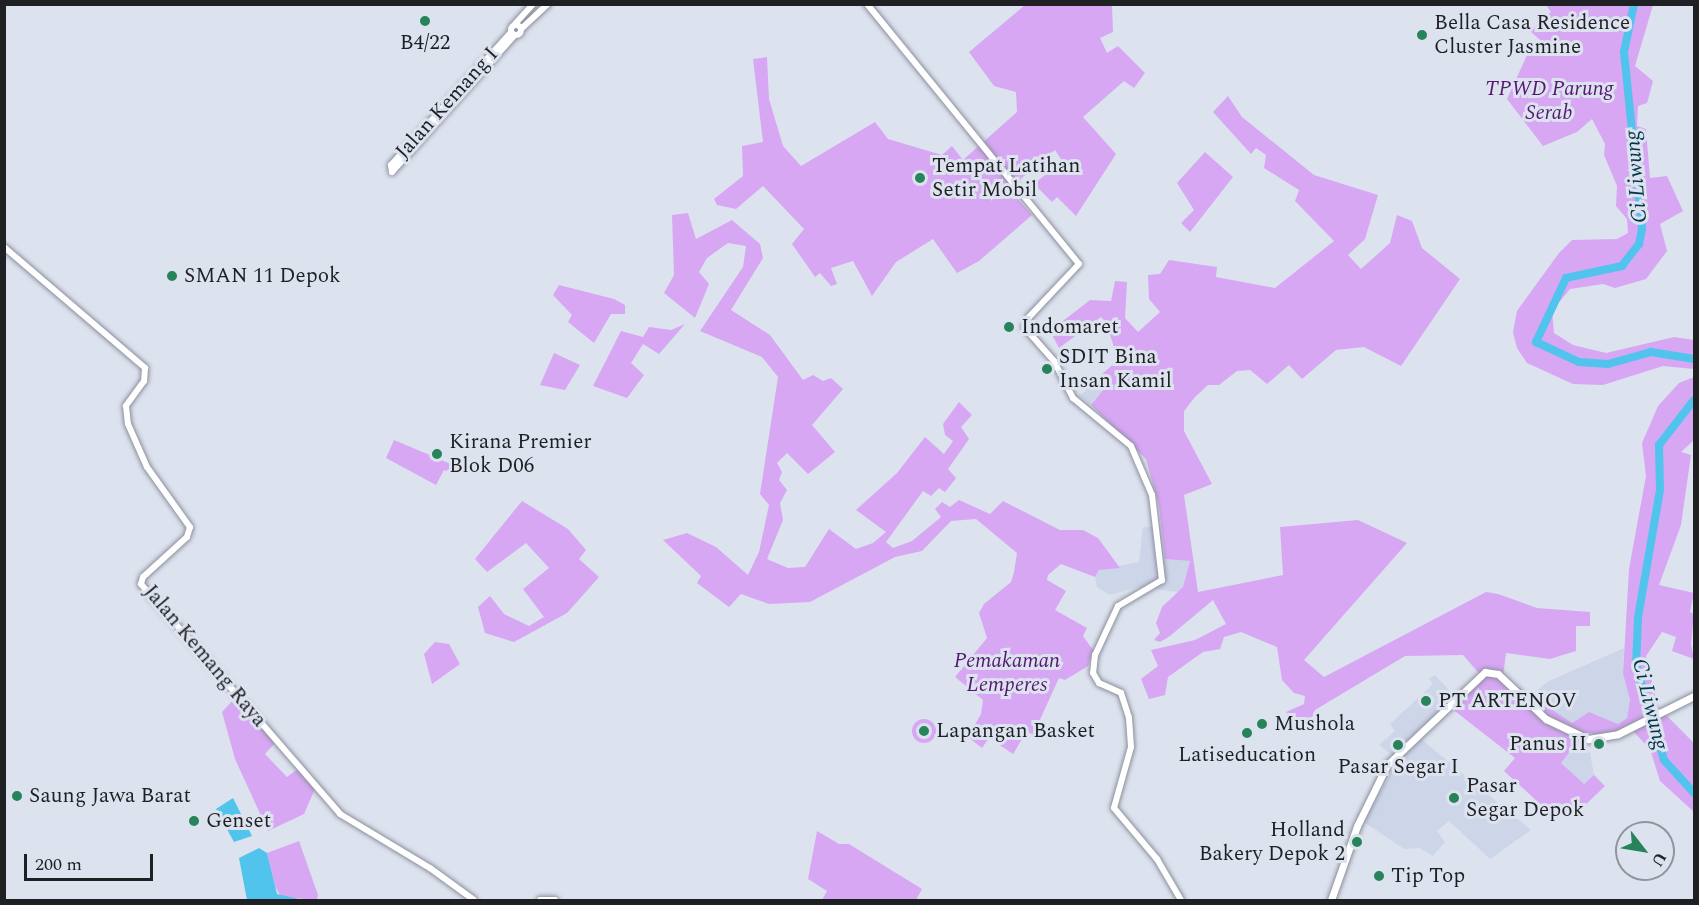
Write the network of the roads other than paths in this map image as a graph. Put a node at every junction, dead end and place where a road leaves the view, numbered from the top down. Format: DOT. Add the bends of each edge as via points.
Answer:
graph roads {
  1 [pos="533,4"];
  2 [pos="867,4"];
  3 [pos="546,5"];
  4 [pos="515,24"];
  5 [pos="521,29"];
  6 [pos="513,33"];
  7 [pos="4,247"];
  8 [pos="1695,696"];
  9 [pos="474,900"];
  10 [pos="540,900"];
  11 [pos="555,900"];
  12 [pos="1181,900"];
  13 [pos="1331,900"];
  1 -- 4 [label="street"];
  2 -- 12 [label="street" via="1078,262 1077,270 1029,317 1026,330 1054,361 1073,398 1131,446 1152,495 1162,579 1118,606 1095,655 1093,673 1099,683 1121,693 1129,718 1131,747 1114,808 1157,860"];
  3 -- 5 [label="street"];
  4 -- 5 [label="street"];
  4 -- 6 [label="street"];
  5 -- 6 [label="street"];
  6 -- 6 [label="street, Jalan Kemang I" via="392,172 391,165"];
  7 -- 9 [label="street, Jalan Kemang Raya" via="146,368 144,381 126,406 128,424 147,467 190,527 187,537 143,577 141,584 309,779 351,821 430,868"];
  8 -- 13 [label="main road" via="1608,738 1588,739 1546,719 1498,674 1485,672 1387,765 1354,832"];
  10 -- 11 [label="street"];
}
